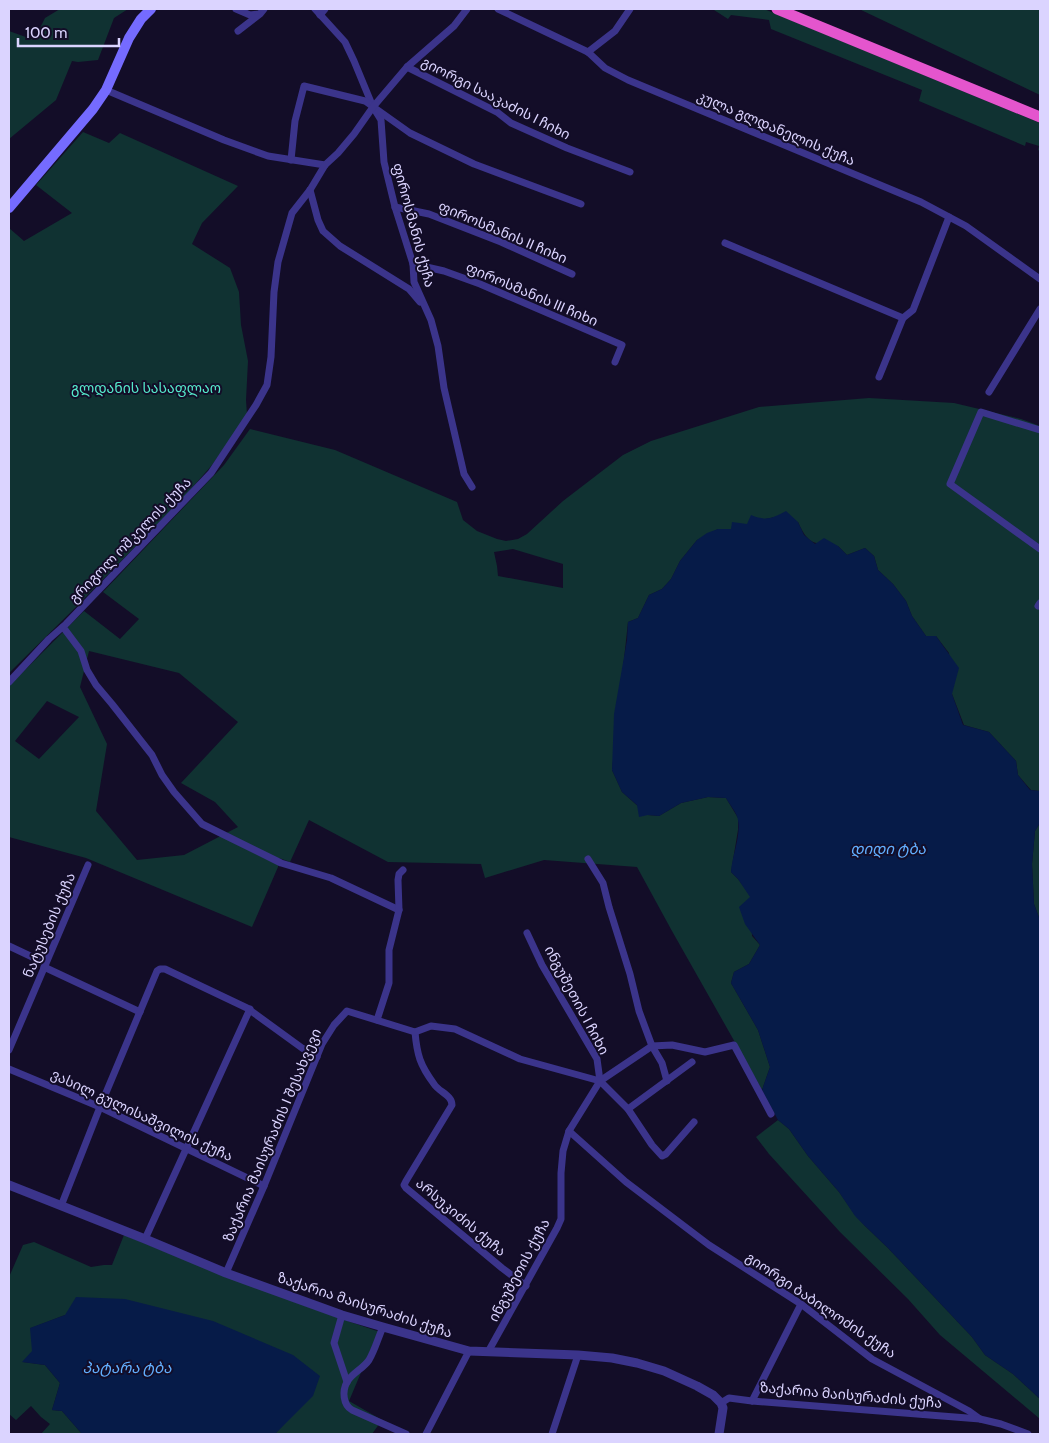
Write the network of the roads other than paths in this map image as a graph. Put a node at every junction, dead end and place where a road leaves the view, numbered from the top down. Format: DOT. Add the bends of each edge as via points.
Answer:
graph roads {
  1 [pos="151,9"];
  2 [pos="236,9"];
  3 [pos="325,9"];
  4 [pos="467,9"];
  5 [pos="498,9"];
  6 [pos="630,9"];
  7 [pos="777,9"];
  8 [pos="262,11"];
  9 [pos="317,12"];
  10 [pos="238,31"];
  11 [pos="588,52"];
  12 [pos="407,67"];
  13 [pos="106,90"];
  14 [pos="373,107"];
  15 [pos="1040,117"];
  16 [pos="291,160"];
  17 [pos="325,165"];
  18 [pos="630,172"];
  19 [pos="310,190"];
  20 [pos="581,204"];
  21 [pos="395,206"];
  22 [pos="9,208"];
  23 [pos="949,217"];
  24 [pos="725,243"];
  25 [pos="412,264"];
  26 [pos="572,274"];
  27 [pos="1040,279"];
  28 [pos="424,306"];
  29 [pos="1040,309"];
  30 [pos="903,318"];
  31 [pos="615,362"];
  32 [pos="879,377"];
  33 [pos="988,392"];
  34 [pos="1040,430"];
  35 [pos="472,488"];
  36 [pos="1040,549"];
  37 [pos="63,627"];
  38 [pos="9,682"];
  39 [pos="588,859"];
  40 [pos="88,864"];
  41 [pos="402,870"];
  42 [pos="398,910"];
  43 [pos="527,933"];
  44 [pos="9,946"];
  45 [pos="45,965"];
  46 [pos="250,1009"];
  47 [pos="140,1012"];
  48 [pos="377,1020"];
  49 [pos="415,1032"];
  50 [pos="652,1046"];
  51 [pos="9,1050"];
  52 [pos="317,1057"];
  53 [pos="692,1062"];
  54 [pos="9,1069"];
  55 [pos="600,1081"];
  56 [pos="667,1081"];
  57 [pos="100,1107"];
  58 [pos="628,1109"];
  59 [pos="771,1114"];
  60 [pos="694,1122"];
  61 [pos="569,1131"];
  62 [pos="186,1148"];
  63 [pos="9,1185"];
  64 [pos="264,1186"];
  65 [pos="61,1206"];
  66 [pos="145,1239"];
  67 [pos="226,1273"];
  68 [pos="526,1286"];
  69 [pos="802,1304"];
  70 [pos="342,1315"];
  71 [pos="383,1328"];
  72 [pos="469,1352"];
  73 [pos="488,1352"];
  74 [pos="578,1354"];
  75 [pos="347,1382"];
  76 [pos="752,1401"];
  77 [pos="721,1403"];
  78 [pos="980,1419"];
  79 [pos="406,1434"];
  80 [pos="426,1434"];
  81 [pos="552,1434"];
  82 [pos="719,1434"];
  83 [pos="1028,1434"];
  1 -- 13 [label="main road" via="129,38"];
  2 -- 8 [label="street" via="250,15"];
  3 -- 9 [label="street"];
  4 -- 12 [label="street, გრიგოლ ოშკელის ქუჩა" via="454,26"];
  5 -- 11 [label="street, კულა გლდანელის ქუჩა"];
  6 -- 11 [label="street" via="615,31"];
  7 -- 15 [label="highway"];
  8 -- 10 [label="street"];
  9 -- 14 [label="street, ფიროსმანის ქუჩა" via="345,42"];
  11 -- 23 [label="street, კულა გლდანელის ქუჩა" via="606,68 628,80 921,202"];
  12 -- 14 [label="street, გრიგოლ ოშკელის ქუჩა"];
  12 -- 18 [label="street, გიორგი სააკაძის I ჩიხი" via="511,122"];
  13 -- 16 [label="street" via="224,140 268,156"];
  13 -- 22 [label="main road"];
  14 -- 16 [label="street" via="304,86 295,121"];
  14 -- 17 [label="street, გრიგოლ ოშკელის ქუჩა" via="349,140"];
  14 -- 20 [label="street" via="410,133 474,164"];
  14 -- 21 [label="street, ფიროსმანის ქუჩა" via="381,120 384,162"];
  16 -- 17 [label="street"];
  17 -- 19 [label="street, გრიგოლ ოშკელის ქუჩა"];
  19 -- 28 [label="street" via="323,231 340,246 409,289"];
  19 -- 37 [label="street, გრიგოლ ოშკელის ქუჩა" via="292,213 278,262 268,384 211,473"];
  21 -- 25 [label="street, ფიროსმანის ქუჩა"];
  21 -- 26 [label="street, ფიროსმანის II ჩიხი" via="430,214"];
  23 -- 27 [label="street, კულა გლდანელის ქუჩა"];
  23 -- 30 [label="street" via="913,310"];
  24 -- 30 [label="street"];
  25 -- 28 [label="street, ფიროსმანის ქუჩა" via="414,282"];
  25 -- 31 [label="street, ფიროსმანის III ჩიხი" via="480,284 622,345"];
  28 -- 35 [label="street, ფიროსმანის ქუჩა" via="438,346 464,474"];
  29 -- 33 [label="street"];
  30 -- 32 [label="street"];
  34 -- 36 [label="street" via="981,412 950,484"];
  37 -- 38 [label="street, გრიგოლ ოშკელის ქუჩა"];
  37 -- 42 [label="street" via="81,651 96,685 152,755 174,792 202,824 281,863 331,878"];
  39 -- 50 [label="street" via="603,883"];
  40 -- 45 [label="street, ნატუსების ქუჩა"];
  41 -- 42 [label="street" via="398,880"];
  42 -- 48 [label="street" via="389,950 389,983"];
  43 -- 55 [label="street, ინგუშეთის I ჩიხი" via="597,1059"];
  44 -- 45 [label="street"];
  45 -- 47 [label="street"];
  45 -- 51 [label="street, ნატუსების ქუჩა"];
  46 -- 47 [label="street" via="160,969"];
  46 -- 52 [label="street"];
  46 -- 62 [label="street"];
  47 -- 57 [label="street"];
  48 -- 49 [label="street"];
  48 -- 52 [label="street, ზაქარია მაისურაძის I შესახვევი" via="347,1011 334,1025"];
  49 -- 55 [label="street" via="431,1026 455,1029 520,1059"];
  49 -- 68 [label="street, არსუკიძის ქუჩა" via="417,1053 424,1070 452,1105 404,1185"];
  50 -- 55 [label="street"];
  50 -- 56 [label="street"];
  50 -- 59 [label="street" via="672,1045 705,1052 734,1045"];
  52 -- 64 [label="street, ზაქარია მაისურაძის I შესახვევი"];
  53 -- 56 [label="street"];
  54 -- 57 [label="street, ვასილ გულისაშვილის ქუჩა"];
  55 -- 58 [label="street"];
  55 -- 61 [label="street, ინგუშეთის ქუჩა"];
  56 -- 58 [label="street"];
  57 -- 62 [label="street, ვასილ გულისაშვილის ქუჩა"];
  57 -- 65 [label="street"];
  58 -- 60 [label="street" via="662,1156"];
  61 -- 68 [label="street, ინგუშეთის ქუჩა" via="561,1166 561,1219"];
  61 -- 69 [label="street, გიორგი ბაბილოძის ქუჩა" via="626,1182 709,1245"];
  62 -- 64 [label="street, ვასილ გულისაშვილის ქუჩა"];
  62 -- 66 [label="street"];
  63 -- 65 [label="street, ზაქარია მაისურაძის ქუჩა"];
  64 -- 67 [label="street, ზაქარია მაისურაძის I შესახვევი"];
  65 -- 66 [label="street, ზაქარია მაისურაძის ქუჩა"];
  66 -- 67 [label="street, ზაქარია მაისურაძის ქუჩა"];
  67 -- 70 [label="street, ზაქარია მაისურაძის ქუჩა"];
  68 -- 73 [label="street, ინგუშეთის ქუჩა"];
  69 -- 76 [label="street"];
  69 -- 78 [label="street, გიორგი ბაბილოძის ქუჩა" via="872,1358"];
  70 -- 71 [label="street, ზაქარია მაისურაძის ქუჩა"];
  70 -- 75 [label="street" via="334,1343"];
  71 -- 72 [label="street, ზაქარია მაისურაძის ქუჩა"];
  71 -- 75 [label="street" via="370,1358"];
  72 -- 73 [label="street, ზაქარია მაისურაძის ქუჩა"];
  72 -- 80 [label="street"];
  73 -- 74 [label="street, ზაქარია მაისურაძის ქუჩა"];
  74 -- 77 [label="street, ზაქარია მაისურაძის ქუჩა" via="612,1358 664,1371 697,1386"];
  74 -- 81 [label="street"];
  75 -- 79 [label="street" via="344,1397 349,1409"];
  76 -- 77 [label="street, ზაქარია მაისურაძის ქუჩა" via="729,1398"];
  76 -- 78 [label="street, ზაქარია მაისურაძის ქუჩა"];
  77 -- 82 [label="street" via="724,1408"];
  78 -- 83 [label="street, გიორგი ბაბილოძის ქუჩა"];
}
